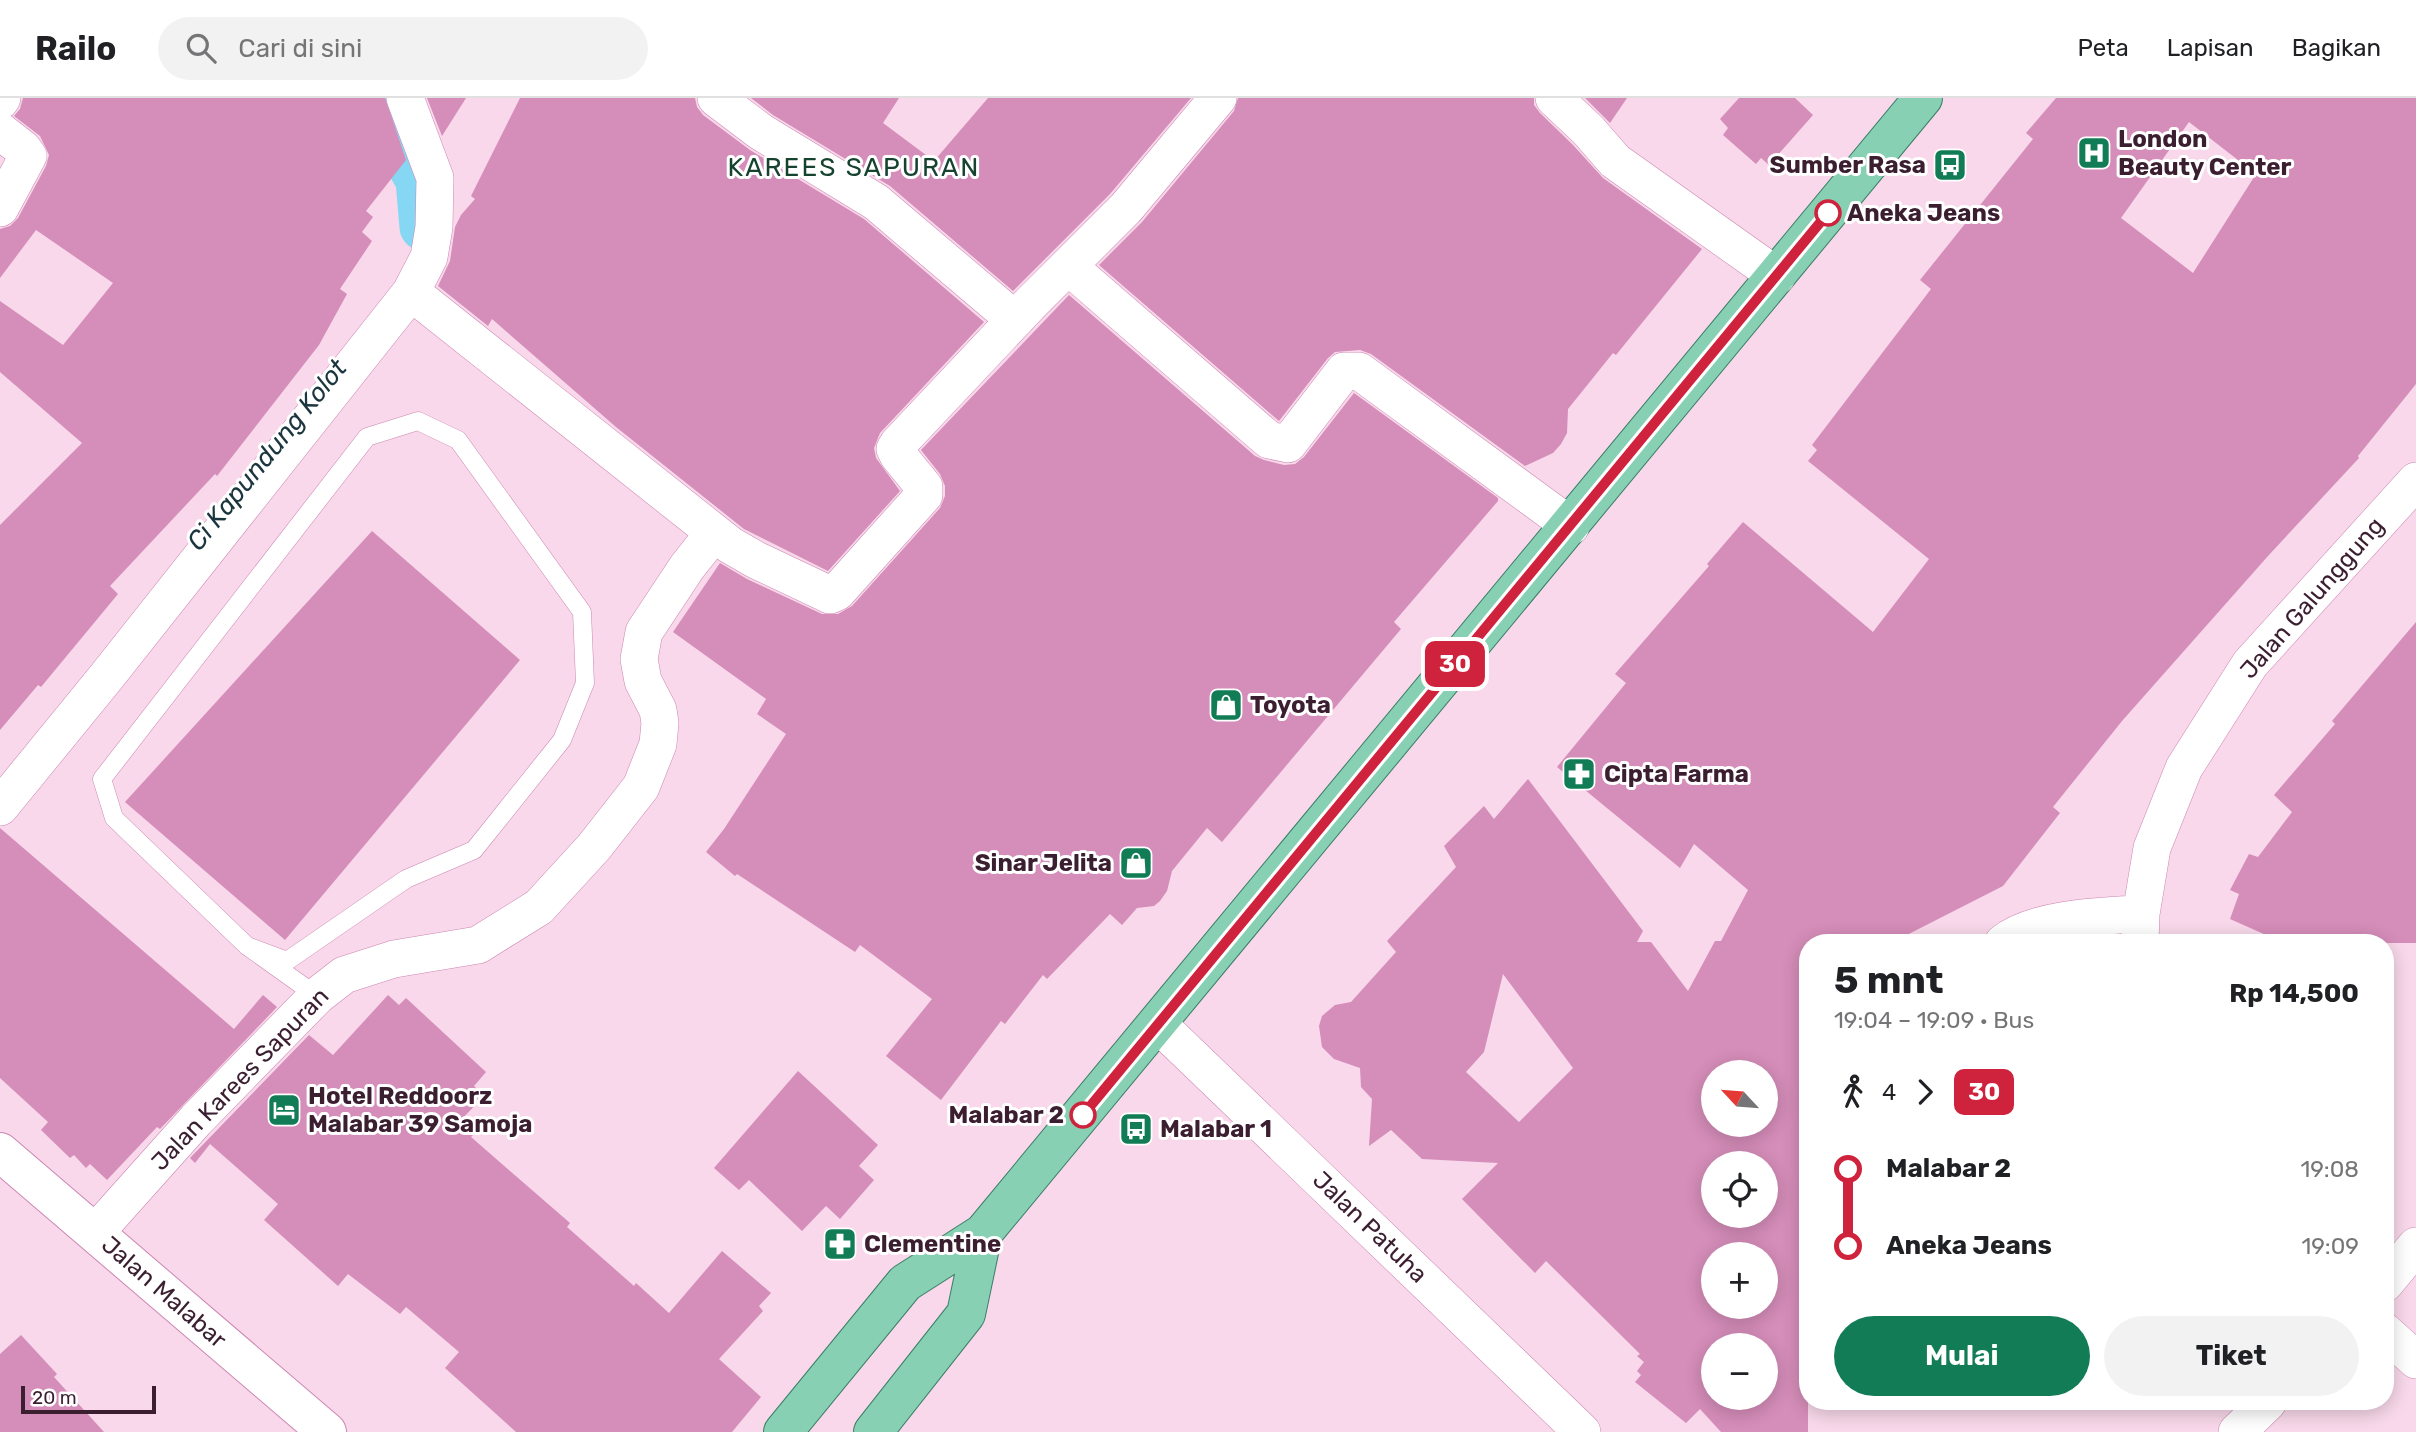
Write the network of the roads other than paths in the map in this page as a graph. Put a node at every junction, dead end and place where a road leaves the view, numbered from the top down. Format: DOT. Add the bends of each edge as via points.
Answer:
graph roads {
  1 [pos="405,98"];
  2 [pos="716,98"];
  3 [pos="1218,98"];
  4 [pos="1554,98"];
  5 [pos="1923,98"];
  6 [pos="0,131"];
  7 [pos="0,208"];
  8 [pos="1068,266"];
  9 [pos="1777,276"];
  10 [pos="411,292"];
  11 [pos="1015,320"];
  12 [pos="2416,481"];
  13 [pos="1570,526"];
  14 [pos="714,533"];
  15 [pos="0,807"];
  16 [pos="2141,929"];
  17 [pos="2018,934"];
  18 [pos="247,946"];
  19 [pos="317,996"];
  20 [pos="1157,1023"];
  21 [pos="0,1152"];
  22 [pos="95,1233"];
  23 [pos="983,1233"];
  24 [pos="2416,1246"];
  25 [pos="2394,1272"];
  26 [pos="2394,1340"];
  27 [pos="2416,1360"];
  28 [pos="2260,1410"];
  29 [pos="327,1432"];
  30 [pos="783,1432"];
  31 [pos="873,1432"];
  32 [pos="1582,1432"];
  33 [pos="2237,1432"];
  1 -- 10 [label="street" via="435,177 429,257"];
  2 -- 11 [label="street" via="761,132 876,202"];
  3 -- 8 [label="street" via="1126,208"];
  4 -- 9 [label="street" via="1615,161"];
  5 -- 9 [label="main road"];
  6 -- 7 [label="street" via="28,156"];
  8 -- 11 [label="street"];
  8 -- 13 [label="street" via="1269,440 1287,444 1344,371 1359,371"];
  9 -- 13 [label="main road"];
  10 -- 14 [label="street"];
  10 -- 15 [label="street"];
  11 -- 14 [label="street" via="898,444 898,456 924,487 924,495 838,592 830,596 821,593"];
  12 -- 16 [label="street, Jalan Galunggung" via="2250,664 2184,768 2152,848"];
  13 -- 20 [label="main road"];
  14 -- 19 [label="street, Jalan Karees Sapuran" via="644,632 639,659 643,681 658,710 658,744 641,787 594,846 539,907 478,945 394,960 344,975"];
  16 -- 17 [label="street, Jalan Galunggung" via="2062,920"];
  18 -- 18 [label="lane" via="114,818 102,779 367,437 418,421 458,440 582,612 584,683 562,740 474,850 405,879 287,961"];
  18 -- 19 [label="lane"];
  19 -- 22 [label="street, Jalan Karees Sapuran" via="196,1120"];
  20 -- 23 [label="main road"];
  20 -- 32 [label="street, Jalan Patuha"];
  21 -- 22 [label="street, Jalan Malabar"];
  22 -- 29 [label="street, Jalan Malabar"];
  23 -- 30 [label="main road" via="905,1283"];
  23 -- 31 [label="main road" via="966,1314"];
  24 -- 25 [label="street"];
  26 -- 27 [label="street"];
  28 -- 33 [label="street"];
}
